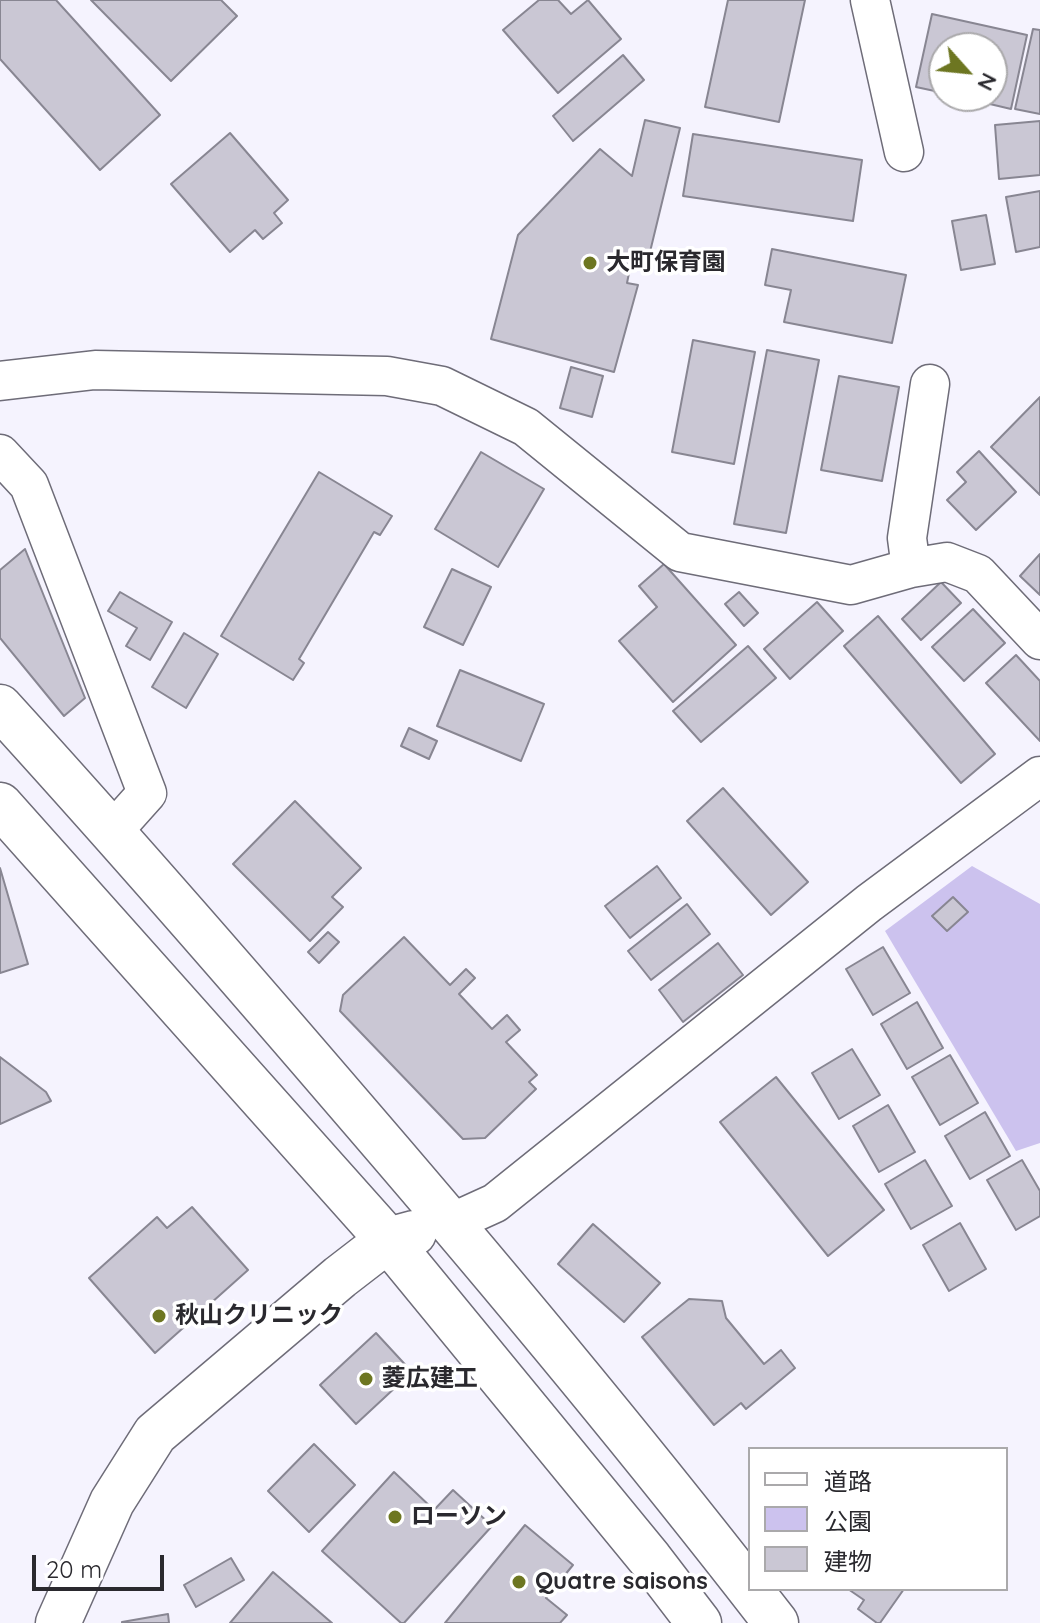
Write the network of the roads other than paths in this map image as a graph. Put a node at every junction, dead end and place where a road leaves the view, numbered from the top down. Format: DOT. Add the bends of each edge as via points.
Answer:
graph roads {
  1 [pos="870,0"];
  2 [pos="904,152"];
  3 [pos="0,381"];
  4 [pos="930,384"];
  5 [pos="0,454"];
  6 [pos="911,568"];
  7 [pos="1040,640"];
  8 [pos="0,707"];
  9 [pos="1040,776"];
  10 [pos="0,805"];
  11 [pos="113,831"];
  12 [pos="451,1223"];
  13 [pos="388,1240"];
  14 [pos="748,1587"];
  15 [pos="751,1591"];
  16 [pos="58,1623"];
  17 [pos="699,1623"];
  18 [pos="776,1623"];
  1 -- 2 [label="street"];
  3 -- 6 [label="street" via="95,370 387,376 442,386 526,427 680,552 851,585"];
  4 -- 6 [label="street" via="907,538"];
  5 -- 11 [label="street" via="29,485 147,793"];
  6 -- 7 [label="street" via="947,562 978,574"];
  8 -- 11 [label="street"];
  9 -- 12 [label="street" via="869,903 495,1203"];
  10 -- 13 [label="street"];
  11 -- 12 [label="street"];
  12 -- 13 [label="street"];
  12 -- 14 [label="street"];
  13 -- 16 [label="street" via="155,1434 112,1502"];
  13 -- 17 [label="street"];
  15 -- 18 [label="street"];
}
